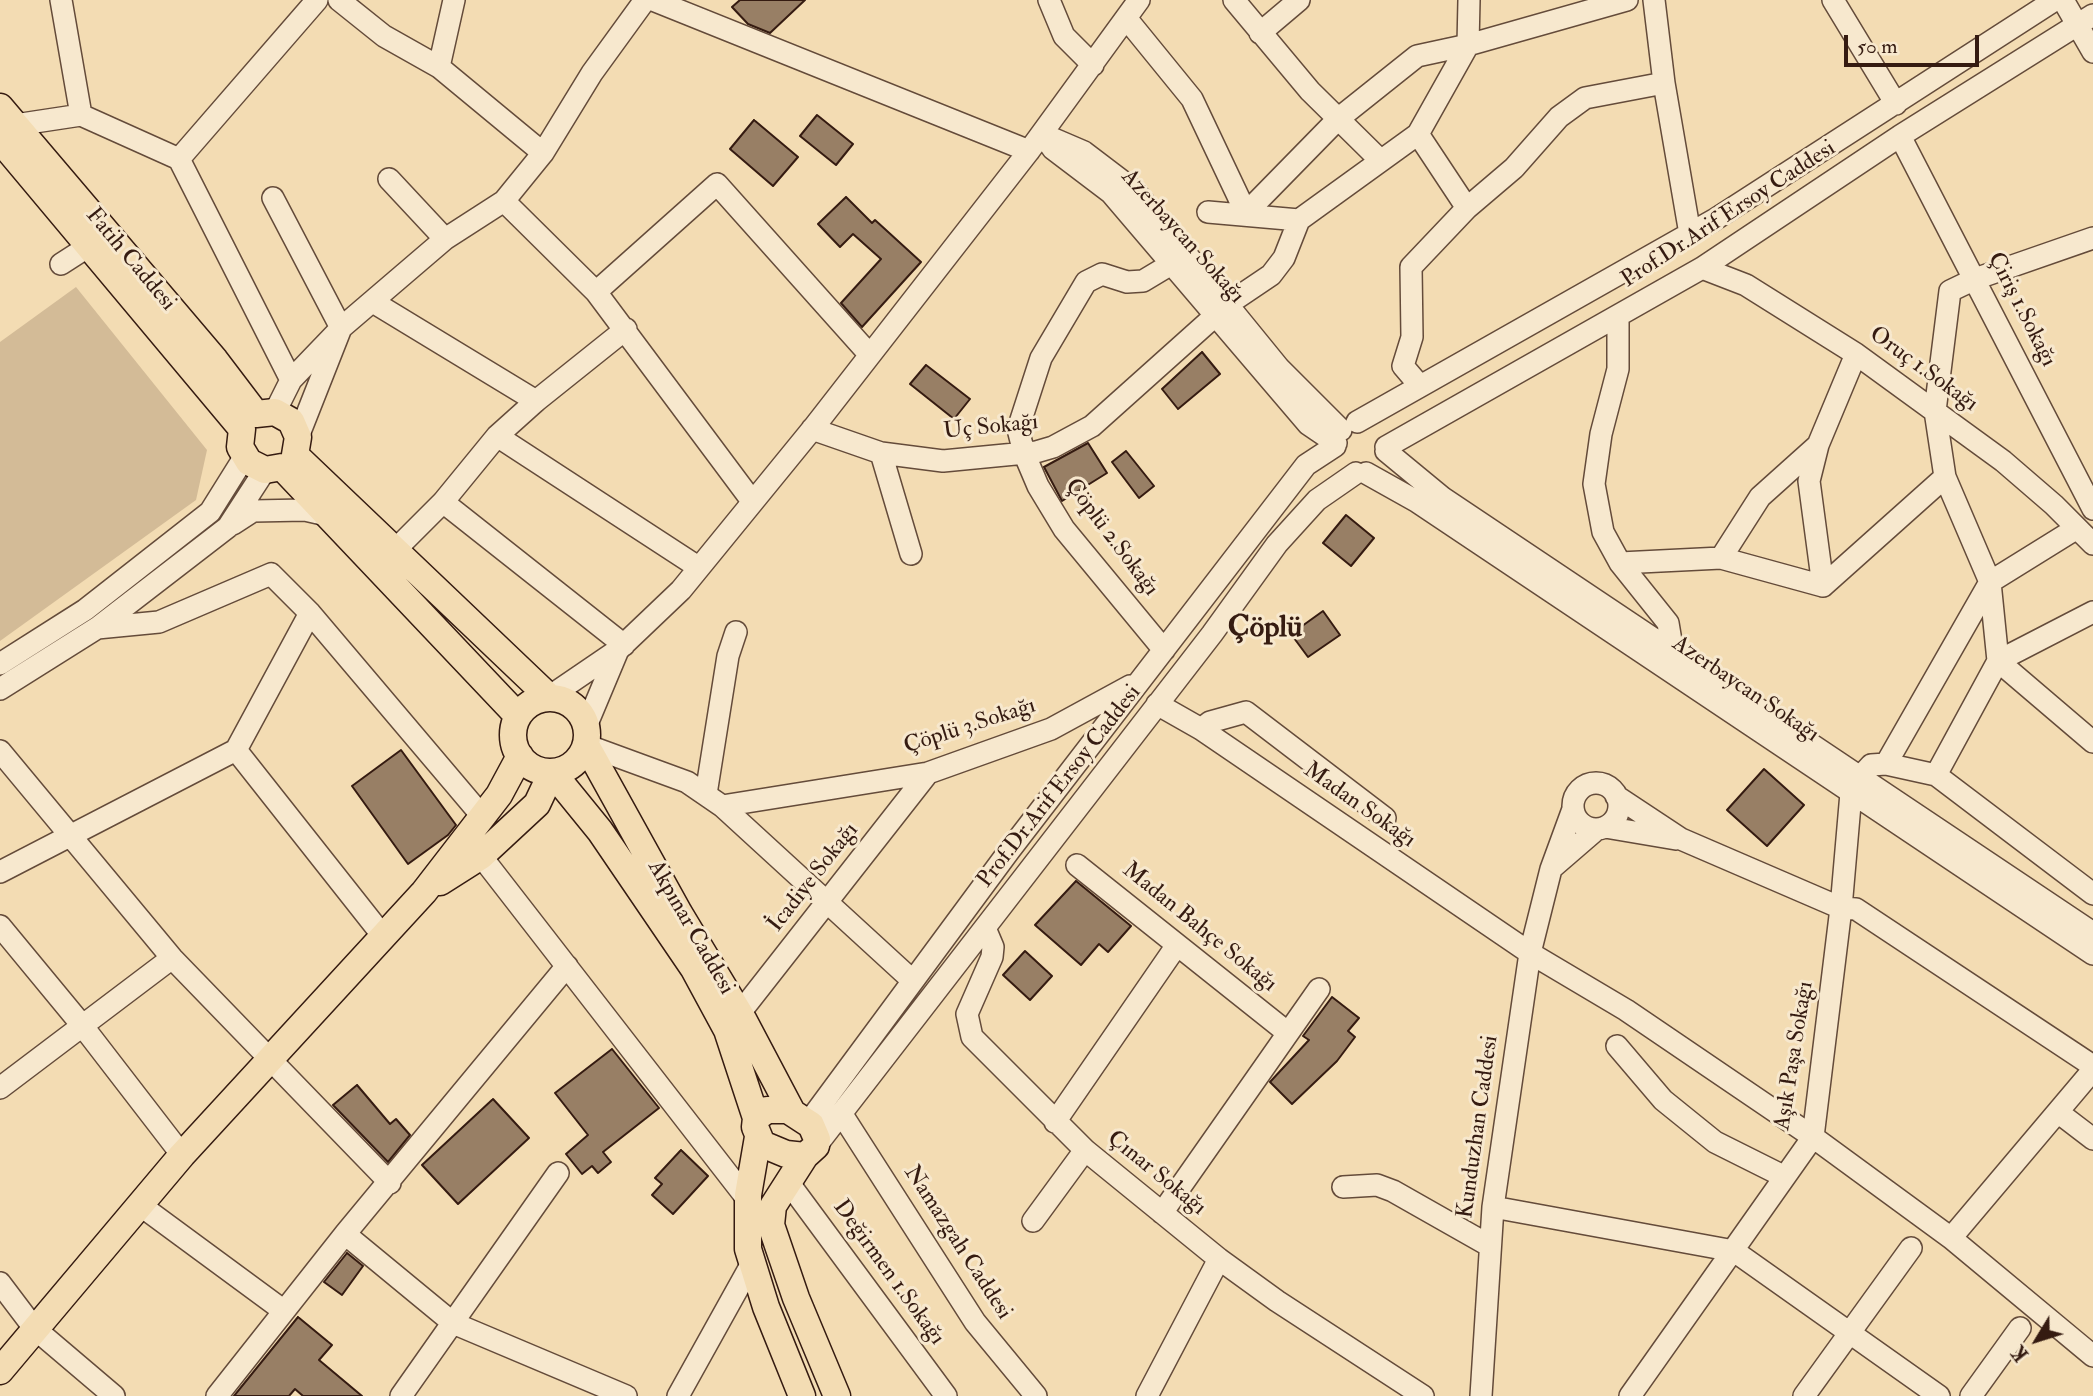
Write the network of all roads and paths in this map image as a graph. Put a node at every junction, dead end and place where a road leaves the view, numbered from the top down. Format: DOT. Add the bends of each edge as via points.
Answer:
graph roads {
  1 [pos="61,0"];
  2 [pos="317,0"];
  3 [pos="339,0"];
  4 [pos="454,0"];
  5 [pos="645,0"];
  6 [pos="653,0"];
  7 [pos="1049,0"];
  8 [pos="1139,0"];
  9 [pos="1234,0"];
  10 [pos="1299,0"];
  11 [pos="1469,0"];
  12 [pos="1627,0"];
  13 [pos="1654,0"];
  14 [pos="1833,0"];
  15 [pos="2055,0"];
  16 [pos="2063,0"];
  17 [pos="1126,18"];
  18 [pos="2085,20"];
  19 [pos="1260,33"];
  20 [pos="1468,45"];
  21 [pos="2093,52"];
  22 [pos="1093,65"];
  23 [pos="439,67"];
  24 [pos="1664,83"];
  25 [pos="1896,104"];
  26 [pos="81,115"];
  27 [pos="1338,119"];
  28 [pos="5,124"];
  29 [pos="1418,134"];
  30 [pos="1900,136"];
  31 [pos="1029,151"];
  32 [pos="543,153"];
  33 [pos="179,159"];
  34 [pos="1380,160"];
  35 [pos="389,179"];
  36 [pos="274,198"];
  37 [pos="503,201"];
  38 [pos="1467,208"];
  39 [pos="1208,212"];
  40 [pos="1246,213"];
  41 [pos="1299,220"];
  42 [pos="1689,234"];
  43 [pos="2093,238"];
  44 [pos="445,239"];
  45 [pos="89,246"];
  46 [pos="1173,263"];
  47 [pos="61,264"];
  48 [pos="1702,268"];
  49 [pos="1975,279"];
  50 [pos="596,292"];
  51 [pos="373,302"];
  52 [pos="1222,310"];
  53 [pos="1618,316"];
  54 [pos="341,328"];
  55 [pos="626,329"];
  56 [pos="1856,354"];
  57 [pos="869,355"];
  58 [pos="291,380"];
  59 [pos="1420,386"];
  60 [pos="536,401"];
  61 [pos="1935,411"];
  62 [pos="258,418"];
  63 [pos="812,429"];
  64 [pos="1342,435"];
  65 [pos="497,436"];
  66 [pos="1818,445"];
  67 [pos="1386,449"];
  68 [pos="881,453"];
  69 [pos="1024,453"];
  70 [pos="277,457"];
  71 [pos="1361,472"];
  72 [pos="1945,477"];
  73 [pos="752,501"];
  74 [pos="443,502"];
  75 [pos="2093,509"];
  76 [pos="331,516"];
  77 [pos="228,527"];
  78 [pos="2077,528"];
  79 [pos="2093,544"];
  80 [pos="395,550"];
  81 [pos="911,554"];
  82 [pos="1721,558"];
  83 [pos="1620,564"];
  84 [pos="698,567"];
  85 [pos="1990,582"];
  86 [pos="1823,586"];
  87 [pos="2093,612"];
  88 [pos="310,613"];
  89 [pos="97,628"];
  90 [pos="736,632"];
  91 [pos="621,647"];
  92 [pos="1164,650"];
  93 [pos="1673,653"];
  94 [pos="1998,661"];
  95 [pos="0,664"];
  96 [pos="1141,680"];
  97 [pos="0,689"];
  98 [pos="549,697"];
  99 [pos="1157,704"];
  100 [pos="518,716"];
  101 [pos="1201,729"];
  102 [pos="586,735"];
  103 [pos="2093,742"];
  104 [pos="236,750"];
  105 [pos="0,751"];
  106 [pos="520,757"];
  107 [pos="1886,764"];
  108 [pos="552,772"];
  109 [pos="928,773"];
  110 [pos="1936,775"];
  111 [pos="1855,785"];
  112 [pos="1616,796"];
  113 [pos="714,800"];
  114 [pos="1573,809"];
  115 [pos="482,816"];
  116 [pos="1385,818"];
  117 [pos="1601,828"];
  118 [pos="71,837"];
  119 [pos="1681,839"];
  120 [pos="481,856"];
  121 [pos="1077,865"];
  122 [pos="1551,869"];
  123 [pos="0,872"];
  124 [pos="424,892"];
  125 [pos="2093,894"];
  126 [pos="828,905"];
  127 [pos="1841,908"];
  128 [pos="0,926"];
  129 [pos="985,928"];
  130 [pos="2093,933"];
  131 [pos="383,936"];
  132 [pos="1177,945"];
  133 [pos="1530,953"];
  134 [pos="2093,954"];
  135 [pos="172,958"];
  136 [pos="567,966"];
  137 [pos="913,981"];
  138 [pos="1319,989"];
  139 [pos="739,1013"];
  140 [pos="82,1024"];
  141 [pos="1288,1033"];
  142 [pos="1617,1046"];
  143 [pos="269,1059"];
  144 [pos="2093,1068"];
  145 [pos="0,1088"];
  146 [pos="2059,1113"];
  147 [pos="841,1114"];
  148 [pos="1055,1122"];
  149 [pos="757,1128"];
  150 [pos="805,1134"];
  151 [pos="1814,1138"];
  152 [pos="2093,1139"];
  153 [pos="1085,1150"];
  154 [pos="183,1155"];
  155 [pos="558,1173"];
  156 [pos="1783,1176"];
  157 [pos="788,1182"];
  158 [pos="390,1183"];
  159 [pos="1343,1187"];
  160 [pos="748,1200"];
  161 [pos="140,1205"];
  162 [pos="1493,1207"];
  163 [pos="1163,1213"];
  164 [pos="1033,1221"];
  165 [pos="345,1234"];
  166 [pos="1951,1238"];
  167 [pos="1490,1246"];
  168 [pos="1911,1248"];
  169 [pos="1734,1251"];
  170 [pos="1219,1259"];
  171 [pos="752,1262"];
  172 [pos="0,1283"];
  173 [pos="284,1311"];
  174 [pos="453,1324"];
  175 [pos="34,1328"];
  176 [pos="2020,1328"];
  177 [pos="1850,1332"];
  178 [pos="2093,1356"];
  179 [pos="0,1371"];
  180 [pos="114,1396"];
  181 [pos="217,1396"];
  182 [pos="401,1396"];
  183 [pos="626,1396"];
  184 [pos="678,1396"];
  185 [pos="802,1396"];
  186 [pos="837,1396"];
  187 [pos="946,1396"];
  188 [pos="1036,1396"];
  189 [pos="1147,1396"];
  190 [pos="1423,1396"];
  191 [pos="1481,1396"];
  192 [pos="1630,1396"];
  193 [pos="1804,1396"];
  194 [pos="1940,1396"];
  195 [pos="1971,1396"];
  1 -- 26 [label="street"];
  2 -- 33 [label="street"];
  3 -- 23 [label="street" via="384,36"];
  4 -- 23 [label="street"];
  5 -- 32 [label="street" via="592,73"];
  6 -- 31 [label="street"];
  7 -- 22 [label="street" via="1064,36"];
  8 -- 17 [label="street"];
  9 -- 19 [label="street"];
  10 -- 19 [label="street"];
  11 -- 20 [label="street"];
  12 -- 20 [label="street"];
  13 -- 24 [label="street"];
  14 -- 25 [label="street"];
  15 -- 25 [label="street, Prof.Dr.Arif Ersoy Caddesi"];
  16 -- 18 [label="street"];
  17 -- 22 [label="street"];
  17 -- 40 [label="street" via="1192,99"];
  18 -- 21 [label="street"];
  18 -- 30 [label="street, Prof.Dr.Arif Ersoy Caddesi"];
  19 -- 27 [label="street"];
  20 -- 27 [label="street" via="1417,56"];
  20 -- 29 [label="street"];
  22 -- 31 [label="street"];
  23 -- 32 [label="street"];
  24 -- 38 [label="street" via="1585,98 1559,117 1514,168"];
  24 -- 42 [label="street"];
  25 -- 42 [label="street, Prof.Dr.Arif Ersoy Caddesi"];
  26 -- 28 [label="street"];
  26 -- 33 [label="street"];
  27 -- 34 [label="street"];
  27 -- 40 [label="street"];
  28 -- 45 [label="main road, Fatih Caddesi"];
  28 -- 62 [label="main road, Fatih Caddesi" via="215,360"];
  29 -- 34 [label="street"];
  29 -- 38 [label="street"];
  30 -- 48 [label="street, Prof.Dr.Arif Ersoy Caddesi"];
  30 -- 49 [label="street, Çiriş 1.Sokağı"];
  31 -- 57 [label="street"];
  32 -- 37 [label="street"];
  33 -- 58 [label="street"];
  34 -- 41 [label="street"];
  35 -- 44 [label="street"];
  36 -- 54 [label="street"];
  37 -- 44 [label="street"];
  37 -- 50 [label="street"];
  38 -- 59 [label="street" via="1411,267 1412,337 1403,366"];
  39 -- 40 [label="street"];
  40 -- 41 [label="street"];
  41 -- 52 [label="street, Uç Sokağı" via="1284,258 1271,275"];
  42 -- 59 [label="street, Prof.Dr.Arif Ersoy Caddesi"];
  43 -- 49 [label="street"];
  44 -- 51 [label="street"];
  45 -- 47 [label="street"];
  45 -- 62 [label="main road, Fatih Caddesi"];
  46 -- 52 [label="street, Azerbaycan Sokağı"];
  46 -- 52 [label="street, Azerbaycan Sokağı" via="1111,192 1053,149 1044,136 1084,152 1122,178"];
  46 -- 69 [label="street" via="1143,281 1127,282 1102,274 1086,282 1041,359 1018,429"];
  48 -- 53 [label="street, Prof.Dr.Arif Ersoy Caddesi"];
  48 -- 56 [label="street, Oruç 1.Sokağı" via="1746,285"];
  49 -- 61 [label="street" via="1950,291"];
  49 -- 75 [label="street, Çiriş 1.Sokağı"];
  50 -- 55 [label="street"];
  50 -- 57 [label="street" via="717,184"];
  51 -- 54 [label="street"];
  51 -- 60 [label="street"];
  52 -- 64 [label="street, Azerbaycan Sokağı"];
  52 -- 69 [label="street, Uç Sokağı" via="1092,426 1053,447"];
  53 -- 67 [label="street, Prof.Dr.Arif Ersoy Caddesi"];
  53 -- 83 [label="street" via="1618,369 1594,484 1603,532"];
  54 -- 58 [label="street"];
  54 -- 70 [label="street"];
  55 -- 60 [label="street"];
  55 -- 73 [label="street"];
  56 -- 61 [label="street, Oruç 1.Sokağı"];
  56 -- 66 [label="street"];
  57 -- 63 [label="street"];
  58 -- 62 [label="street"];
  59 -- 64 [label="street, Prof.Dr.Arif Ersoy Caddesi"];
  60 -- 65 [label="street"];
  61 -- 72 [label="street"];
  61 -- 78 [label="street, Oruç 1.Sokağı" via="2003,461"];
  62 -- 70 [label="main road, Fatih Caddesi" via="290,421"];
  62 -- 70 [label="main road" via="240,447"];
  63 -- 68 [label="street, Uç Sokağı"];
  63 -- 73 [label="street"];
  64 -- 67 [label="street" via="1374,425 1381,431"];
  64 -- 71 [label="street" via="1340,462"];
  64 -- 92 [label="street, Prof.Dr.Arif Ersoy Caddesi" via="1306,465"];
  65 -- 74 [label="street"];
  65 -- 84 [label="street"];
  66 -- 82 [label="street" via="1760,497"];
  66 -- 86 [label="street" via="1809,481"];
  67 -- 71 [label="street" via="1382,463"];
  67 -- 93 [label="street, Azerbaycan Sokağı" via="1443,498"];
  68 -- 69 [label="street, Uç Sokağı" via="943,461"];
  68 -- 81 [label="street"];
  69 -- 92 [label="street, Çöplü 2.Sokağı" via="1065,529"];
  70 -- 76 [label="main road, Fatih Caddesi"];
  70 -- 77 [label="street"];
  70 -- 80 [label="main road, Fatih Caddesi"];
  70 -- 95 [label="street" via="85,610"];
  71 -- 99 [label="street, Prof.Dr.Arif Ersoy Caddesi" via="1317,499 1303,514"];
  71 -- 111 [label="street, Azerbaycan Sokağı" via="1416,501"];
  72 -- 85 [label="street"];
  72 -- 86 [label="street"];
  73 -- 84 [label="street"];
  74 -- 80 [label="street"];
  74 -- 91 [label="street"];
  76 -- 77 [label="street" via="305,510 253,511"];
  76 -- 100 [label="main road, Fatih Caddesi"];
  77 -- 89 [label="street"];
  78 -- 79 [label="street, Oruç 1.Sokağı"];
  78 -- 85 [label="street"];
  80 -- 98 [label="main road, Fatih Caddesi"];
  82 -- 83 [label="street"];
  82 -- 86 [label="street"];
  83 -- 93 [label="street" via="1668,623"];
  84 -- 91 [label="street" via="681,590"];
  85 -- 94 [label="street"];
  85 -- 107 [label="street"];
  87 -- 94 [label="street"];
  88 -- 89 [label="street" via="271,574 159,622"];
  88 -- 104 [label="street"];
  88 -- 115 [label="street"];
  89 -- 97 [label="street"];
  90 -- 113 [label="street" via="728,656"];
  91 -- 98 [label="street"];
  91 -- 102 [label="street"];
  92 -- 96 [label="street, Prof.Dr.Arif Ersoy Caddesi"];
  93 -- 111 [label="street, Azerbaycan Sokağı"];
  94 -- 103 [label="street"];
  94 -- 110 [label="street"];
  96 -- 109 [label="street, Çöplü 3.Sokağı" via="1051,729"];
  96 -- 137 [label="street, Prof.Dr.Arif Ersoy Caddesi"];
  98 -- 100 [label="main road" via="537,699"];
  98 -- 102 [label="main road" via="572,704"];
  99 -- 101 [label="street, Madan Sokağı"];
  99 -- 129 [label="street, Prof.Dr.Arif Ersoy Caddesi"];
  100 -- 106 [label="main road" via="513,738"];
  101 -- 116 [label="street" via="1246,712"];
  101 -- 133 [label="street, Madan Sokağı"];
  102 -- 108 [label="main road" via="578,760"];
  102 -- 113 [label="street" via="687,782"];
  102 -- 139 [label="main road, Akpınar Caddesi"];
  104 -- 118 [label="street"];
  104 -- 131 [label="street"];
  105 -- 118 [label="street"];
  106 -- 108 [label="main road" via="532,768"];
  106 -- 115 [label="main road"];
  107 -- 110 [label="street"];
  107 -- 111 [label="street" via="1871,765"];
  108 -- 120 [label="main road" via="537,804"];
  108 -- 149 [label="main road, Akpınar Caddesi" via="600,831 694,969 727,1030"];
  109 -- 113 [label="street, Çöplü 3.Sokağı"];
  109 -- 126 [label="street, İcadiye Sokağı"];
  110 -- 125 [label="street"];
  111 -- 127 [label="street, Aşık Paşa Sokağı"];
  111 -- 130 [label="street, Azerbaycan Sokağı"];
  111 -- 134 [label="street, Azerbaycan Sokağı"];
  112 -- 114 [label="street" via="1606,785 1591,783 1578,791"];
  112 -- 117 [label="street" via="1616,817"];
  112 -- 119 [label="street"];
  113 -- 126 [label="street"];
  114 -- 117 [label="street" via="1583,825"];
  114 -- 122 [label="street, Kunduzhan Caddesi"];
  115 -- 124 [label="main road"];
  117 -- 119 [label="street"];
  117 -- 122 [label="street"];
  118 -- 123 [label="street"];
  118 -- 135 [label="street"];
  119 -- 127 [label="street"];
  120 -- 124 [label="main road"];
  120 -- 136 [label="street"];
  121 -- 132 [label="street, Madan Bahçe Sokağı"];
  122 -- 133 [label="street, Kunduzhan Caddesi"];
  124 -- 131 [label="main road"];
  126 -- 137 [label="street"];
  126 -- 139 [label="street, İcadiye Sokağı"];
  127 -- 144 [label="street" via="1856,909"];
  127 -- 151 [label="street, Aşık Paşa Sokağı"];
  128 -- 140 [label="street"];
  129 -- 147 [label="street, Prof.Dr.Arif Ersoy Caddesi"];
  129 -- 148 [label="street, Çınar Sokağı" via="992,957 967,1014 967,1026 972,1037"];
  131 -- 143 [label="main road"];
  132 -- 141 [label="street, Madan Bahçe Sokağı"];
  132 -- 148 [label="street"];
  133 -- 151 [label="street, Madan Sokağı" via="1626,1010"];
  133 -- 162 [label="street, Kunduzhan Caddesi"];
  135 -- 140 [label="street"];
  135 -- 143 [label="street"];
  136 -- 158 [label="street"];
  136 -- 160 [label="street"];
  137 -- 150 [label="street, Prof.Dr.Arif Ersoy Caddesi"];
  138 -- 141 [label="street"];
  139 -- 150 [label="main road, Akpınar Caddesi"];
  140 -- 145 [label="street"];
  140 -- 154 [label="street"];
  141 -- 163 [label="street"];
  142 -- 156 [label="street" via="1663,1100 1715,1142"];
  143 -- 154 [label="main road"];
  143 -- 158 [label="street"];
  144 -- 146 [label="street"];
  146 -- 152 [label="street"];
  146 -- 166 [label="street"];
  147 -- 150 [label="street, Prof.Dr.Arif Ersoy Caddesi"];
  147 -- 188 [label="street, Namazgah Caddesi" via="975,1322"];
  148 -- 153 [label="street, Çınar Sokağı"];
  149 -- 150 [label="main road" via="773,1151"];
  149 -- 150 [label="main road" via="767,1110"];
  149 -- 160 [label="main road, Akpınar Caddesi"];
  150 -- 157 [label="main road"];
  151 -- 156 [label="street, Aşık Paşa Sokağı"];
  151 -- 166 [label="street, Madan Sokağı"];
  153 -- 163 [label="street, Çınar Sokağı"];
  153 -- 164 [label="street"];
  154 -- 161 [label="main road"];
  155 -- 174 [label="street"];
  156 -- 169 [label="street, Aşık Paşa Sokağı"];
  157 -- 186 [label="main road" via="773,1206 771,1225"];
  157 -- 187 [label="street, Değirmen 1.Sokağı"];
  158 -- 165 [label="street"];
  159 -- 167 [label="street" via="1377,1185 1393,1191"];
  160 -- 171 [label="main road, Akpınar Caddesi"];
  161 -- 173 [label="street"];
  161 -- 175 [label="main road"];
  162 -- 167 [label="street, Kunduzhan Caddesi"];
  162 -- 169 [label="street"];
  163 -- 170 [label="street, Çınar Sokağı"];
  165 -- 173 [label="street"];
  165 -- 174 [label="street"];
  166 -- 178 [label="street, Madan Sokağı"];
  167 -- 191 [label="street, Kunduzhan Caddesi"];
  168 -- 177 [label="street"];
  169 -- 177 [label="street"];
  169 -- 192 [label="street, Aşık Paşa Sokağı"];
  170 -- 189 [label="street"];
  170 -- 190 [label="street, Çınar Sokağı"];
  171 -- 184 [label="street"];
  171 -- 185 [label="main road, Akpınar Caddesi"];
  172 -- 175 [label="street"];
  173 -- 181 [label="street"];
  174 -- 182 [label="street"];
  174 -- 183 [label="street"];
  175 -- 179 [label="main road"];
  175 -- 180 [label="street"];
  176 -- 195 [label="street"];
  177 -- 193 [label="street"];
  177 -- 194 [label="street"];
}
